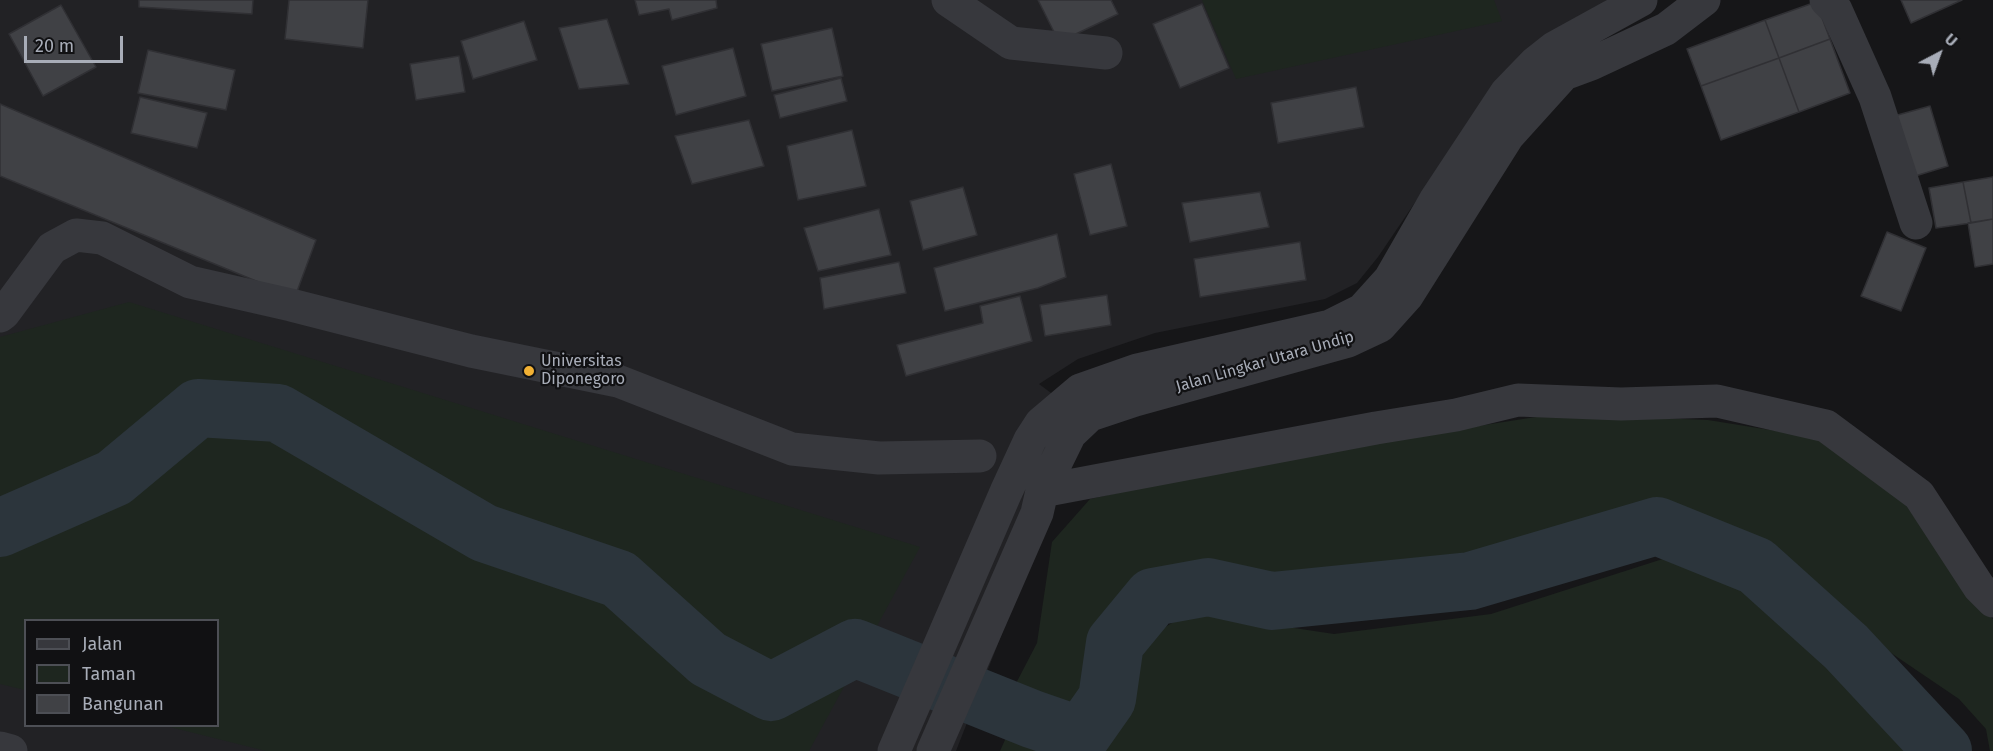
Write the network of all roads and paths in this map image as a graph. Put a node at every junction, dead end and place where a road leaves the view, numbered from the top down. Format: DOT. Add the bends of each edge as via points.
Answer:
graph roads {
  1 [pos="948,0"];
  2 [pos="1641,0"];
  3 [pos="1704,0"];
  4 [pos="1826,0"];
  5 [pos="1106,53"];
  6 [pos="1559,61"];
  7 [pos="1916,223"];
  8 [pos="0,316"];
  9 [pos="1030,440"];
  10 [pos="980,456"];
  11 [pos="1045,489"];
  12 [pos="1993,602"];
  13 [pos="0,748"];
  14 [pos="11,751"];
  15 [pos="894,751"];
  16 [pos="933,751"];
  1 -- 5 [label="street" via="1011,44"];
  2 -- 6 [label="street, Jalan Lingkar Utara Undip"];
  3 -- 6 [label="street, Jalan Lingkar Utara Undip" via="1666,29 1591,64"];
  4 -- 7 [label="street" via="1836,10 1875,98"];
  6 -- 9 [label="street, Jalan Lingkar Utara Undip" via="1535,63 1506,93 1436,199 1390,279 1362,310 1330,326 1137,370 1080,390 1041,423"];
  6 -- 11 [label="street, Jalan Lingkar Utara Undip" via="1407,296 1380,326 1348,341 1089,415 1070,434"];
  8 -- 10 [label="street" via="52,248 76,235 102,238 190,282 471,351 618,381 792,449 879,458"];
  9 -- 11 [label="street"];
  9 -- 15 [label="street, Jalan Lingkar Utara Undip"];
  11 -- 12 [label="street" via="1456,415 1518,400 1621,404 1717,401 1826,426 1919,495"];
  11 -- 16 [label="street, Jalan Lingkar Utara Undip"];
  13 -- 14 [label="street"];
}
